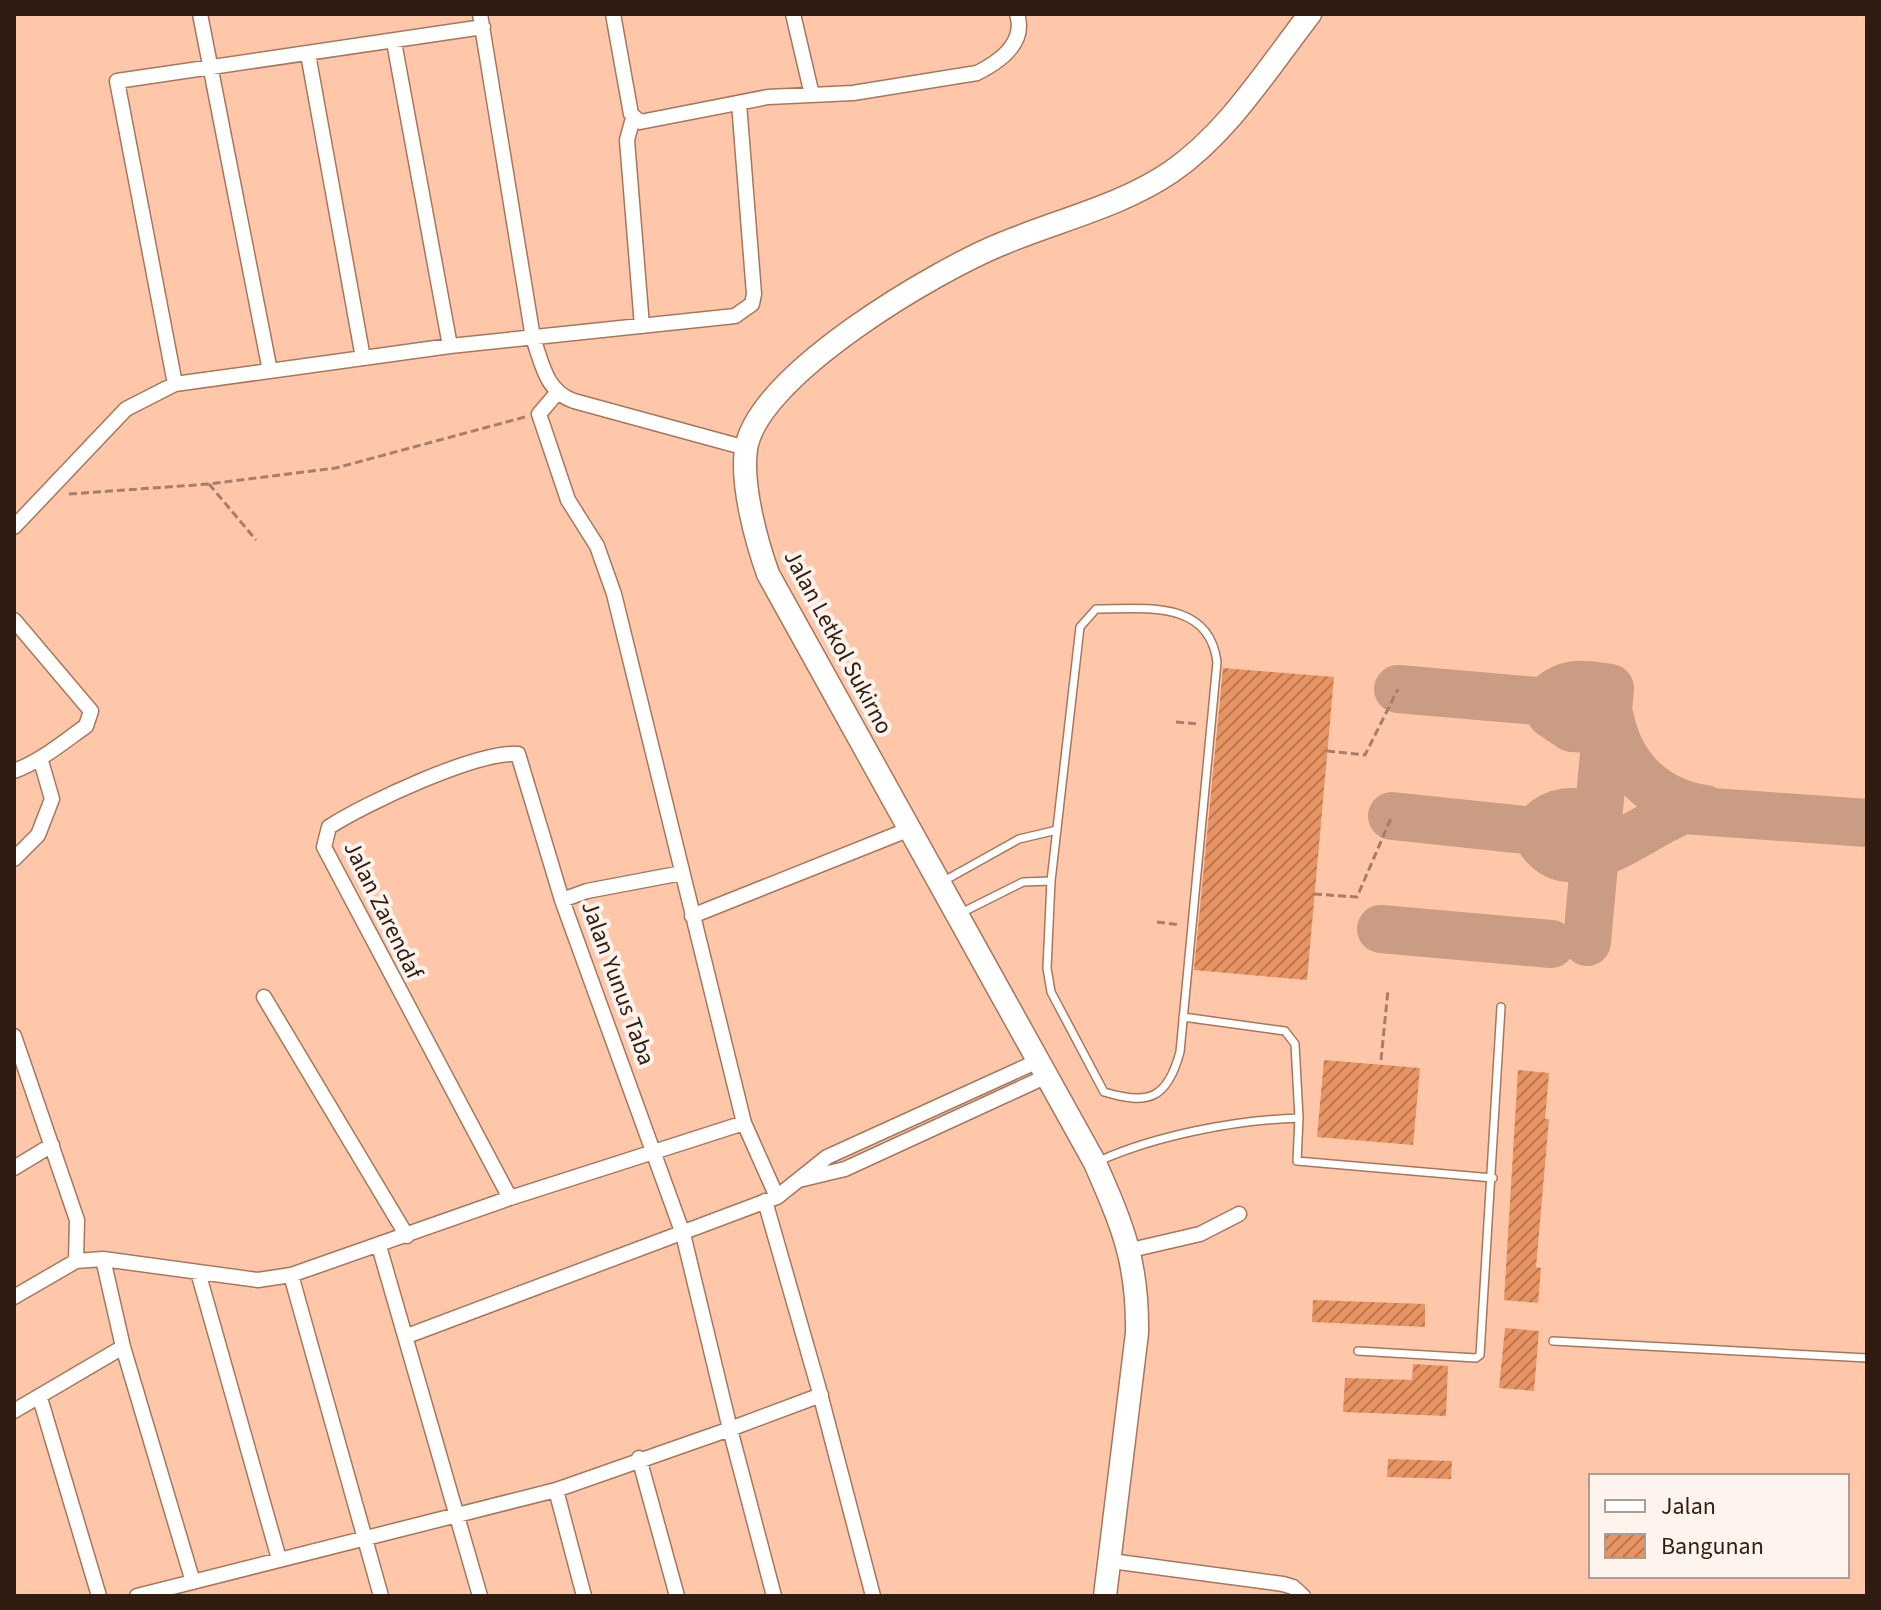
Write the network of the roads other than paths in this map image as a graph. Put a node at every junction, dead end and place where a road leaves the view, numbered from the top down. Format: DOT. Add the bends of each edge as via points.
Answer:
graph roads {
  1 [pos="200,14"];
  2 [pos="613,14"];
  3 [pos="793,14"];
  4 [pos="1017,14"];
  5 [pos="1310,14"];
  6 [pos="482,20"];
  7 [pos="394,42"];
  8 [pos="308,54"];
  9 [pos="212,67"];
  10 [pos="812,95"];
  11 [pos="739,103"];
  12 [pos="633,118"];
  13 [pos="642,326"];
  14 [pos="533,338"];
  15 [pos="450,346"];
  16 [pos="363,358"];
  17 [pos="270,371"];
  18 [pos="175,384"];
  19 [pos="557,393"];
  20 [pos="746,448"];
  21 [pos="14,527"];
  22 [pos="14,620"];
  23 [pos="41,761"];
  24 [pos="14,771"];
  25 [pos="910,829"];
  26 [pos="1057,830"];
  27 [pos="14,859"];
  28 [pos="682,873"];
  29 [pos="1051,881"];
  30 [pos="940,883"];
  31 [pos="562,900"];
  32 [pos="957,915"];
  33 [pos="692,916"];
  34 [pos="264,997"];
  35 [pos="1501,1007"];
  36 [pos="1183,1017"];
  37 [pos="14,1036"];
  38 [pos="19,1067"];
  39 [pos="1042,1068"];
  40 [pos="1299,1118"];
  41 [pos="744,1123"];
  42 [pos="52,1145"];
  43 [pos="654,1150"];
  44 [pos="1095,1163"];
  45 [pos="14,1168"];
  46 [pos="1493,1178"];
  47 [pos="510,1198"];
  48 [pos="771,1199"];
  49 [pos="1239,1214"];
  50 [pos="683,1234"];
  51 [pos="407,1236"];
  52 [pos="379,1246"];
  53 [pos="1131,1250"];
  54 [pos="103,1259"];
  55 [pos="76,1261"];
  56 [pos="198,1272"];
  57 [pos="291,1275"];
  58 [pos="14,1297"];
  59 [pos="407,1336"];
  60 [pos="1553,1341"];
  61 [pos="123,1347"];
  62 [pos="1358,1351"];
  63 [pos="1867,1358"];
  64 [pos="821,1395"];
  65 [pos="40,1398"];
  66 [pos="14,1411"];
  67 [pos="730,1429"];
  68 [pos="639,1458"];
  69 [pos="556,1490"];
  70 [pos="460,1516"];
  71 [pos="365,1538"];
  72 [pos="279,1559"];
  73 [pos="1111,1561"];
  74 [pos="193,1582"];
  75 [pos="99,1596"];
  76 [pos="137,1596"];
  77 [pos="381,1596"];
  78 [pos="480,1596"];
  79 [pos="584,1596"];
  80 [pos="677,1596"];
  81 [pos="774,1596"];
  82 [pos="873,1596"];
  83 [pos="1105,1596"];
  84 [pos="1303,1596"];
  1 -- 9 [label="street"];
  2 -- 12 [label="street"];
  3 -- 10 [label="street"];
  4 -- 10 [label="street" via="1018,40 977,73"];
  5 -- 20 [label="main road" via="1206,144 1172,171 1141,189 1001,244 896,301 814,358 760,418"];
  6 -- 7 [label="street"];
  6 -- 14 [label="street"];
  7 -- 8 [label="street"];
  7 -- 15 [label="street"];
  8 -- 9 [label="street"];
  8 -- 16 [label="street"];
  9 -- 17 [label="street"];
  9 -- 18 [label="street" via="116,84"];
  10 -- 11 [label="street"];
  11 -- 12 [label="street" via="654,121"];
  11 -- 13 [label="street" via="752,304 735,316"];
  12 -- 13 [label="street" via="627,140"];
  13 -- 14 [label="street"];
  14 -- 15 [label="street"];
  14 -- 19 [label="street"];
  15 -- 16 [label="street"];
  16 -- 17 [label="street"];
  17 -- 18 [label="street"];
  18 -- 21 [label="street" via="126,409"];
  19 -- 20 [label="street"];
  19 -- 28 [label="street" via="539,414 568,500 597,546 614,594"];
  20 -- 25 [label="main road, Jalan Letkol Sukirno" via="751,509 768,574"];
  22 -- 23 [label="street" via="91,711 86,726"];
  23 -- 24 [label="street"];
  23 -- 27 [label="street" via="52,799 38,835"];
  25 -- 30 [label="main road, Jalan Letkol Sukirno"];
  25 -- 33 [label="street"];
  26 -- 29 [label="lane"];
  26 -- 30 [label="lane" via="1019,839"];
  26 -- 36 [label="lane" via="1080,627 1096,609 1174,611 1204,628 1217,662"];
  28 -- 31 [label="street, Jalan Yunus Taba"];
  28 -- 33 [label="street"];
  29 -- 32 [label="lane" via="1023,882"];
  29 -- 36 [label="lane" via="1051,992 1104,1092 1135,1101 1159,1093 1175,1073"];
  30 -- 32 [label="main road, Jalan Letkol Sukirno"];
  31 -- 43 [label="street, Jalan Yunus Taba"];
  31 -- 47 [label="street, Jalan Zarendaf" via="518,754 503,753 458,768 329,827 324,847"];
  32 -- 39 [label="main road, Jalan Letkol Sukirno"];
  33 -- 41 [label="street"];
  34 -- 51 [label="street"];
  35 -- 46 [label="lane"];
  36 -- 40 [label="lane" via="1291,1035"];
  37 -- 38 [label="street"];
  38 -- 42 [label="street"];
  39 -- 44 [label="main road, Jalan Letkol Sukirno"];
  39 -- 48 [label="street" via="845,1169 799,1180"];
  40 -- 44 [label="lane" via="1251,1120 1123,1151"];
  40 -- 46 [label="lane" via="1297,1161"];
  41 -- 43 [label="street"];
  41 -- 48 [label="street"];
  42 -- 45 [label="street"];
  42 -- 55 [label="street" via="77,1220"];
  43 -- 47 [label="street"];
  43 -- 50 [label="street, Jalan Yunus Taba"];
  44 -- 53 [label="main road, Jalan Letkol Sukirno"];
  46 -- 62 [label="lane" via="1480,1355"];
  47 -- 51 [label="street"];
  48 -- 50 [label="street"];
  48 -- 64 [label="street"];
  49 -- 53 [label="street" via="1200,1234"];
  50 -- 59 [label="street"];
  50 -- 67 [label="street, Jalan Yunus Taba"];
  51 -- 52 [label="street"];
  52 -- 57 [label="street"];
  52 -- 59 [label="street"];
  53 -- 73 [label="main road, Jalan Letkol Sukirno" via="1137,1333"];
  54 -- 55 [label="street"];
  54 -- 56 [label="street"];
  54 -- 61 [label="street"];
  55 -- 58 [label="street"];
  56 -- 57 [label="street" via="258,1280"];
  56 -- 72 [label="street"];
  57 -- 71 [label="street"];
  59 -- 70 [label="street"];
  60 -- 63 [label="lane"];
  61 -- 65 [label="street"];
  61 -- 74 [label="street"];
  64 -- 67 [label="street"];
  64 -- 82 [label="street"];
  65 -- 66 [label="street"];
  65 -- 75 [label="street"];
  67 -- 68 [label="street"];
  67 -- 81 [label="street, Jalan Yunus Taba"];
  68 -- 69 [label="street"];
  68 -- 80 [label="street"];
  69 -- 70 [label="street"];
  69 -- 79 [label="street"];
  70 -- 71 [label="street"];
  70 -- 78 [label="street"];
  71 -- 72 [label="street"];
  71 -- 77 [label="street"];
  72 -- 74 [label="street"];
  73 -- 83 [label="main road, Jalan Letkol Sukirno"];
  73 -- 84 [label="street" via="1283,1584"];
  74 -- 76 [label="street"];
}
